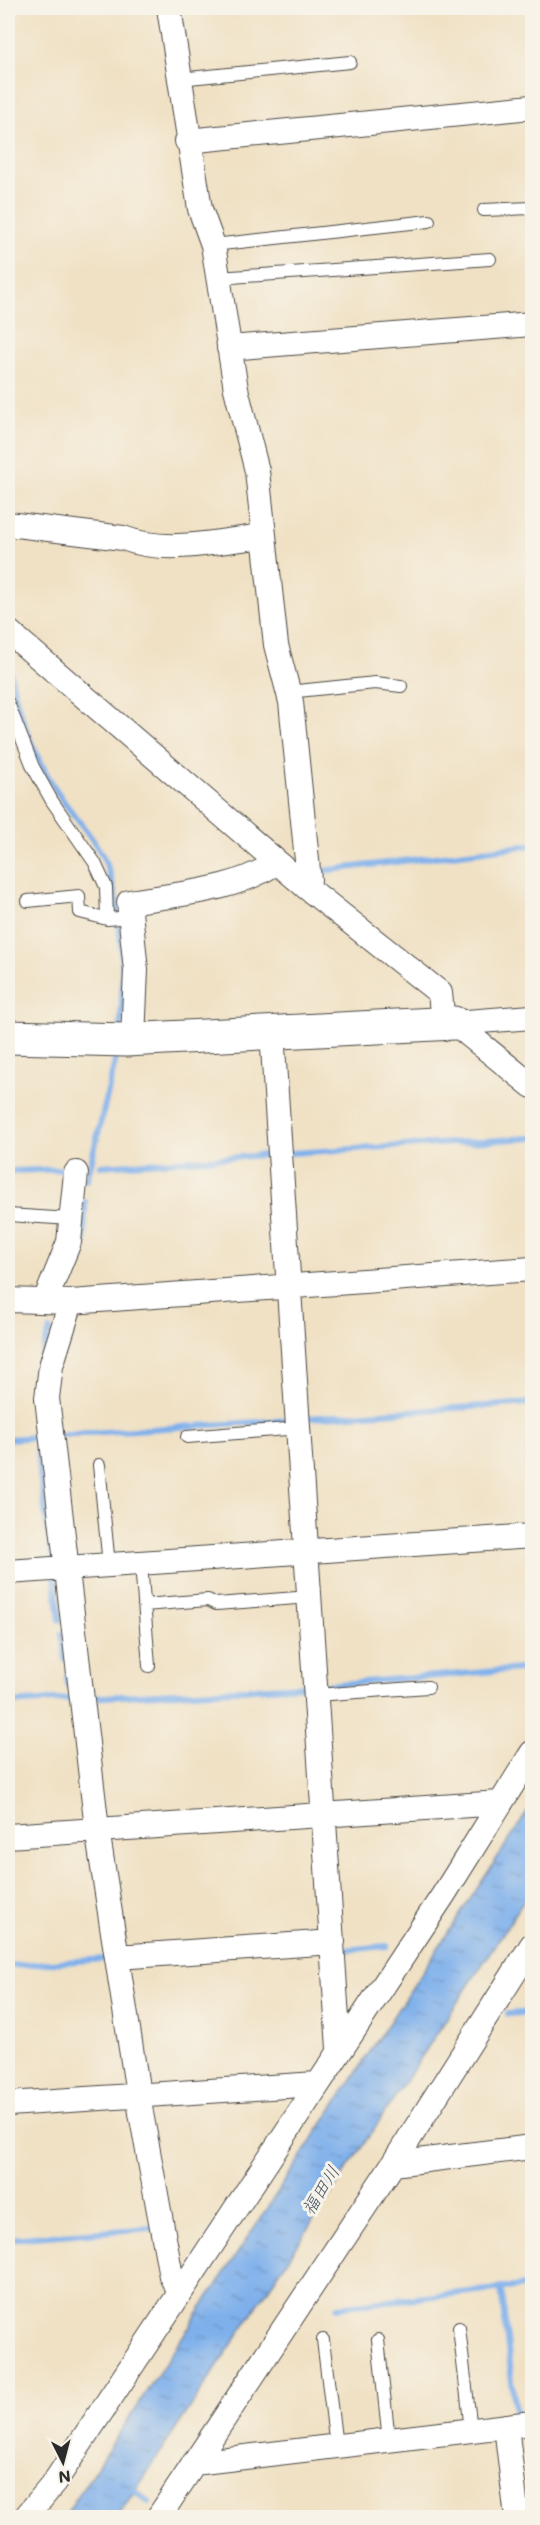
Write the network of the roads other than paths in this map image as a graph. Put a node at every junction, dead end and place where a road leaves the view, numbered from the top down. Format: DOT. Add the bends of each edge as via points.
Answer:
graph roads {
  1 [pos="169,8"];
  2 [pos="350,62"];
  3 [pos="179,79"];
  4 [pos="532,107"];
  5 [pos="187,141"];
  6 [pos="532,208"];
  7 [pos="484,210"];
  8 [pos="429,221"];
  9 [pos="213,245"];
  10 [pos="490,259"];
  11 [pos="218,278"];
  12 [pos="532,324"];
  13 [pos="229,348"];
  14 [pos="8,524"];
  15 [pos="264,536"];
  16 [pos="11,634"];
  17 [pos="401,686"];
  18 [pos="288,692"];
  19 [pos="8,703"];
  20 [pos="277,862"];
  21 [pos="305,886"];
  22 [pos="28,901"];
  23 [pos="119,918"];
  24 [pos="521,1018"];
  25 [pos="454,1023"];
  26 [pos="272,1032"];
  27 [pos="8,1037"];
  28 [pos="532,1037"];
  29 [pos="124,1040"];
  30 [pos="532,1086"];
  31 [pos="76,1173"];
  32 [pos="8,1215"];
  33 [pos="71,1219"];
  34 [pos="532,1269"];
  35 [pos="289,1287"];
  36 [pos="8,1300"];
  37 [pos="59,1302"];
  38 [pos="298,1428"];
  39 [pos="187,1437"];
  40 [pos="99,1465"];
  41 [pos="532,1536"];
  42 [pos="307,1551"];
  43 [pos="141,1563"];
  44 [pos="109,1565"];
  45 [pos="58,1568"];
  46 [pos="8,1572"];
  47 [pos="310,1597"];
  48 [pos="144,1605"];
  49 [pos="149,1666"];
  50 [pos="428,1687"];
  51 [pos="316,1695"];
  52 [pos="532,1753"];
  53 [pos="500,1803"];
  54 [pos="324,1814"];
  55 [pos="92,1830"];
  56 [pos="8,1836"];
  57 [pos="333,1942"];
  58 [pos="532,1945"];
  59 [pos="117,1957"];
  60 [pos="339,2049"];
  61 [pos="317,2084"];
  62 [pos="133,2096"];
  63 [pos="8,2104"];
  64 [pos="532,2148"];
  65 [pos="393,2164"];
  66 [pos="180,2293"];
  67 [pos="459,2328"];
  68 [pos="323,2340"];
  69 [pos="378,2340"];
  70 [pos="532,2422"];
  71 [pos="506,2426"];
  72 [pos="471,2430"];
  73 [pos="389,2440"];
  74 [pos="336,2446"];
  75 [pos="194,2463"];
  76 [pos="25,2517"];
  77 [pos="158,2517"];
  78 [pos="517,2517"];
  1 -- 3 [label="street"];
  2 -- 3 [label="lane"];
  3 -- 5 [label="street"];
  4 -- 5 [label="street"];
  5 -- 9 [label="street" via="200,209"];
  6 -- 7 [label="lane"];
  8 -- 9 [label="lane"];
  9 -- 11 [label="street"];
  10 -- 11 [label="lane"];
  11 -- 13 [label="street"];
  12 -- 13 [label="street"];
  13 -- 15 [label="street" via="258,471"];
  14 -- 15 [label="street" via="123,538 158,547"];
  15 -- 18 [label="street" via="276,645"];
  16 -- 20 [label="street"];
  17 -- 18 [label="lane" via="375,682"];
  18 -- 21 [label="street" via="309,880"];
  19 -- 23 [label="lane" via="33,767 95,863"];
  20 -- 21 [label="street"];
  20 -- 23 [label="street" via="244,879 129,902"];
  21 -- 25 [label="street" via="440,993 442,1013"];
  22 -- 23 [label="lane" via="79,896 80,912"];
  23 -- 29 [label="street" via="136,970"];
  24 -- 25 [label="street"];
  24 -- 28 [label="street"];
  25 -- 26 [label="street"];
  25 -- 30 [label="street"];
  26 -- 29 [label="street"];
  26 -- 35 [label="street"];
  27 -- 29 [label="street"];
  31 -- 33 [label="street"];
  32 -- 33 [label="lane"];
  33 -- 37 [label="street"];
  34 -- 35 [label="street"];
  35 -- 37 [label="street"];
  35 -- 38 [label="street"];
  36 -- 37 [label="street"];
  37 -- 45 [label="street" via="47,1398"];
  38 -- 39 [label="lane"];
  38 -- 42 [label="street"];
  40 -- 44 [label="lane"];
  41 -- 42 [label="street"];
  42 -- 43 [label="street"];
  42 -- 47 [label="street"];
  43 -- 44 [label="street"];
  43 -- 48 [label="lane"];
  44 -- 45 [label="street"];
  45 -- 46 [label="street"];
  45 -- 55 [label="street"];
  47 -- 48 [label="lane"];
  47 -- 51 [label="street"];
  48 -- 49 [label="lane"];
  50 -- 51 [label="lane"];
  51 -- 54 [label="street"];
  52 -- 53 [label="street"];
  53 -- 54 [label="street"];
  53 -- 60 [label="street"];
  54 -- 55 [label="street"];
  54 -- 57 [label="street"];
  55 -- 56 [label="street"];
  55 -- 59 [label="street"];
  57 -- 59 [label="street"];
  57 -- 60 [label="street"];
  58 -- 65 [label="street"];
  59 -- 62 [label="street"];
  60 -- 61 [label="street"];
  61 -- 62 [label="street"];
  61 -- 66 [label="street"];
  62 -- 63 [label="street"];
  62 -- 66 [label="street" via="171,2276"];
  64 -- 65 [label="street"];
  65 -- 75 [label="street"];
  66 -- 76 [label="street" via="54,2483"];
  67 -- 72 [label="lane"];
  68 -- 74 [label="lane"];
  69 -- 73 [label="lane"];
  70 -- 71 [label="street"];
  71 -- 72 [label="street"];
  71 -- 78 [label="street"];
  72 -- 73 [label="street"];
  73 -- 74 [label="street"];
  74 -- 75 [label="street"];
  75 -- 77 [label="street"];
}
